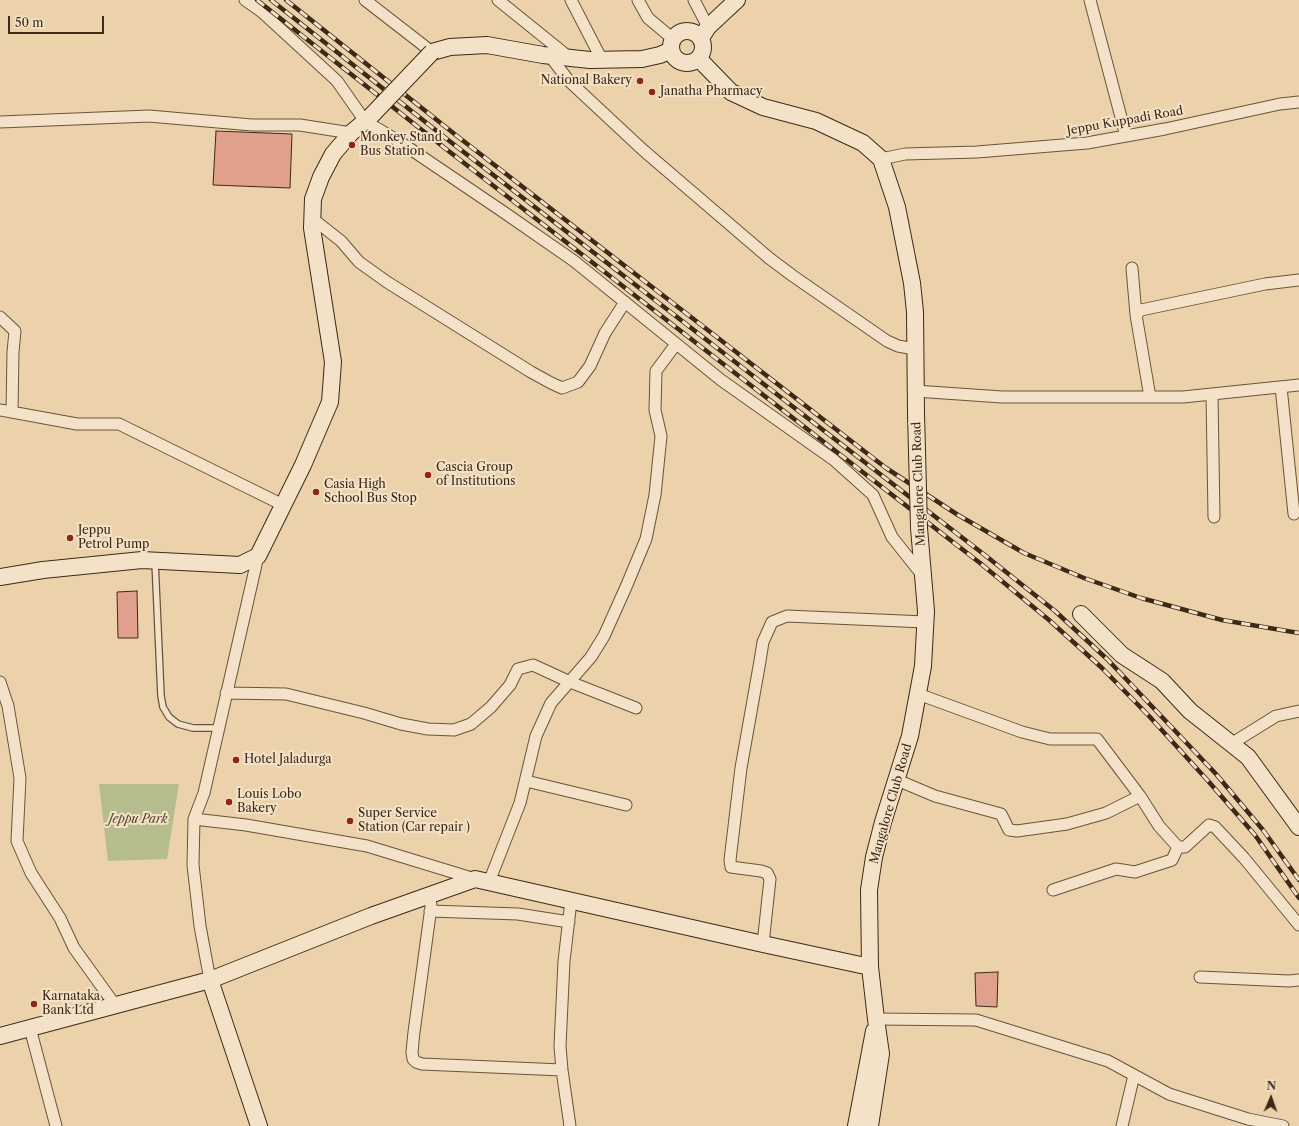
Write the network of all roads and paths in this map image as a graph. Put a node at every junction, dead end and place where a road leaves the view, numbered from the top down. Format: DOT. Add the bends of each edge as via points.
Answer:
graph roads {
  1 [pos="246,0"];
  2 [pos="365,0"];
  3 [pos="498,0"];
  4 [pos="572,0"];
  5 [pos="638,0"];
  6 [pos="694,0"];
  7 [pos="737,0"];
  8 [pos="1090,0"];
  9 [pos="704,32"];
  10 [pos="672,44"];
  11 [pos="432,52"];
  12 [pos="549,55"];
  13 [pos="571,58"];
  14 [pos="698,59"];
  15 [pos="602,60"];
  16 [pos="1299,102"];
  17 [pos="368,119"];
  18 [pos="0,122"];
  19 [pos="351,133"];
  20 [pos="1126,136"];
  21 [pos="881,159"];
  22 [pos="313,219"];
  23 [pos="1132,268"];
  24 [pos="1299,280"];
  25 [pos="624,302"];
  26 [pos="1136,315"];
  27 [pos="0,317"];
  28 [pos="676,344"];
  29 [pos="915,349"];
  30 [pos="1299,385"];
  31 [pos="1281,387"];
  32 [pos="915,392"];
  33 [pos="1212,394"];
  34 [pos="1150,397"];
  35 [pos="0,410"];
  36 [pos="12,412"];
  37 [pos="283,505"];
  38 [pos="1294,514"];
  39 [pos="1214,517"];
  40 [pos="258,556"];
  41 [pos="155,561"];
  42 [pos="0,577"];
  43 [pos="923,577"];
  44 [pos="1081,614"];
  45 [pos="925,622"];
  46 [pos="0,682"];
  47 [pos="570,682"];
  48 [pos="226,693"];
  49 [pos="918,694"];
  50 [pos="636,708"];
  51 [pos="1299,711"];
  52 [pos="218,728"];
  53 [pos="1231,744"];
  54 [pos="897,780"];
  55 [pos="526,781"];
  56 [pos="1140,796"];
  57 [pos="626,805"];
  58 [pos="194,819"];
  59 [pos="1299,827"];
  60 [pos="1178,847"];
  61 [pos="482,880"];
  62 [pos="1053,890"];
  63 [pos="571,901"];
  64 [pos="430,903"];
  65 [pos="569,922"];
  66 [pos="1299,925"];
  67 [pos="763,944"];
  68 [pos="870,967"];
  69 [pos="1200,976"];
  70 [pos="210,980"];
  71 [pos="1299,980"];
  72 [pos="115,1005"];
  73 [pos="876,1019"];
  74 [pos="30,1028"];
  75 [pos="0,1036"];
  76 [pos="562,1070"];
  77 [pos="1134,1074"];
  78 [pos="56,1126"];
  79 [pos="259,1126"];
  80 [pos="570,1126"];
  81 [pos="856,1126"];
  82 [pos="870,1126"];
  83 [pos="1122,1126"];
  84 [pos="1283,1126"];
  1 -- 17 [label="street" via="337,81"];
  2 -- 11 [label="street"];
  3 -- 13 [label="street"];
  4 -- 15 [label="street"];
  5 -- 10 [label="street" via="648,18"];
  6 -- 9 [label="street"];
  7 -- 9 [label="street"];
  8 -- 20 [label="street"];
  9 -- 10 [label="street" via="697,34 688,30 683,31 676,34"];
  9 -- 14 [label="street" via="703,49"];
  10 -- 14 [label="street" via="673,55 680,62 692,63"];
  10 -- 15 [label="street" via="660,55 642,59"];
  11 -- 12 [label="street" via="450,47 487,45"];
  11 -- 17 [label="street, bridge"];
  12 -- 13 [label="street"];
  12 -- 29 [label="street" via="569,81 626,134 769,258 887,341"];
  13 -- 15 [label="street"];
  14 -- 21 [label="street, Mangalore Club Road" via="731,92 763,107 816,122 863,143"];
  16 -- 20 [label="street, Jeppu Kuppadi Road"];
  17 -- 19 [label="street"];
  17 -- 25 [label="street" via="574,261"];
  18 -- 19 [label="street" via="149,116 252,125 300,125"];
  19 -- 22 [label="street" via="332,154 321,177 313,199"];
  20 -- 21 [label="street, Jeppu Kuppadi Road" via="1087,143 977,152 905,154"];
  21 -- 29 [label="street, Mangalore Club Road" via="897,207 912,283"];
  22 -- 25 [label="street" via="341,241 359,262 387,282 531,372 562,388 578,382 590,366 605,333"];
  22 -- 37 [label="street" via="312,228 333,362 330,402"];
  23 -- 26 [label="street"];
  24 -- 26 [label="street" via="1265,284 1141,310"];
  25 -- 28 [label="street"];
  26 -- 34 [label="street"];
  27 -- 36 [label="street" via="15,331"];
  28 -- 43 [label="street" via="721,380 834,460 873,495 892,537"];
  28 -- 47 [label="street" via="656,371 655,410 661,436 655,496 646,539 604,636 591,657"];
  29 -- 32 [label="street, Mangalore Club Road"];
  30 -- 31 [label="street"];
  31 -- 33 [label="street"];
  31 -- 38 [label="street"];
  32 -- 34 [label="street" via="1002,397"];
  32 -- 43 [label="street, Mangalore Club Road, bridge"];
  33 -- 34 [label="street"];
  33 -- 39 [label="street"];
  35 -- 36 [label="street"];
  36 -- 37 [label="street" via="77,424 119,424"];
  37 -- 40 [label="street"];
  40 -- 41 [label="street" via="240,565"];
  40 -- 48 [label="street"];
  41 -- 42 [label="street" via="142,560 43,570"];
  41 -- 52 [label="lane" via="160,696 164,707 169,717 178,724 193,728"];
  43 -- 45 [label="street, Mangalore Club Road"];
  44 -- 53 [label="street" via="1122,655 1162,682 1190,711"];
  45 -- 49 [label="street, Mangalore Club Road" via="923,666"];
  45 -- 67 [label="street" via="787,616 772,622 763,642 741,768 730,860 731,867 767,873 770,880"];
  46 -- 72 [label="street" via="8,706 20,778 17,841 31,873 60,918 74,948"];
  47 -- 48 [label="street" via="533,665 518,669 510,685 491,707 471,724 454,730 402,724 286,694"];
  47 -- 50 [label="street"];
  47 -- 55 [label="street" via="551,703 536,736"];
  48 -- 52 [label="street"];
  49 -- 54 [label="street, Mangalore Club Road" via="910,736"];
  49 -- 56 [label="street" via="1022,732 1050,739 1097,739"];
  51 -- 53 [label="street" via="1276,716"];
  52 -- 58 [label="street" via="204,793"];
  53 -- 59 [label="street" via="1248,756"];
  54 -- 56 [label="street" via="935,796 1001,814 1009,830 1017,831 1067,824 1106,813"];
  54 -- 68 [label="street, Mangalore Club Road" via="883,822 871,877"];
  55 -- 57 [label="street"];
  55 -- 61 [label="street" via="520,803"];
  56 -- 60 [label="street" via="1159,826"];
  58 -- 61 [label="street" via="246,825 367,846"];
  58 -- 70 [label="street" via="193,866"];
  60 -- 62 [label="street" via="1172,860 1135,872 1116,870"];
  60 -- 66 [label="street" via="1185,847 1208,825 1215,827"];
  61 -- 63 [label="street"];
  61 -- 64 [label="street"];
  63 -- 65 [label="street"];
  63 -- 67 [label="street"];
  64 -- 65 [label="street"];
  64 -- 70 [label="street" via="371,916"];
  64 -- 76 [label="street" via="413,1059 422,1064"];
  65 -- 76 [label="street" via="562,998"];
  67 -- 68 [label="street"];
  68 -- 73 [label="street, Mangalore Club Road"];
  69 -- 71 [label="street"];
  70 -- 72 [label="street"];
  70 -- 79 [label="street"];
  72 -- 74 [label="street"];
  73 -- 77 [label="street" via="976,1020 1108,1061"];
  73 -- 81 [label="street, Mangalore Club Road"];
  73 -- 82 [label="street, Mangalore Club Road" via="881,1054"];
  74 -- 75 [label="street"];
  74 -- 78 [label="street"];
  76 -- 80 [label="street"];
  77 -- 83 [label="street"];
  77 -- 84 [label="street" via="1169,1094 1248,1119"];
}
